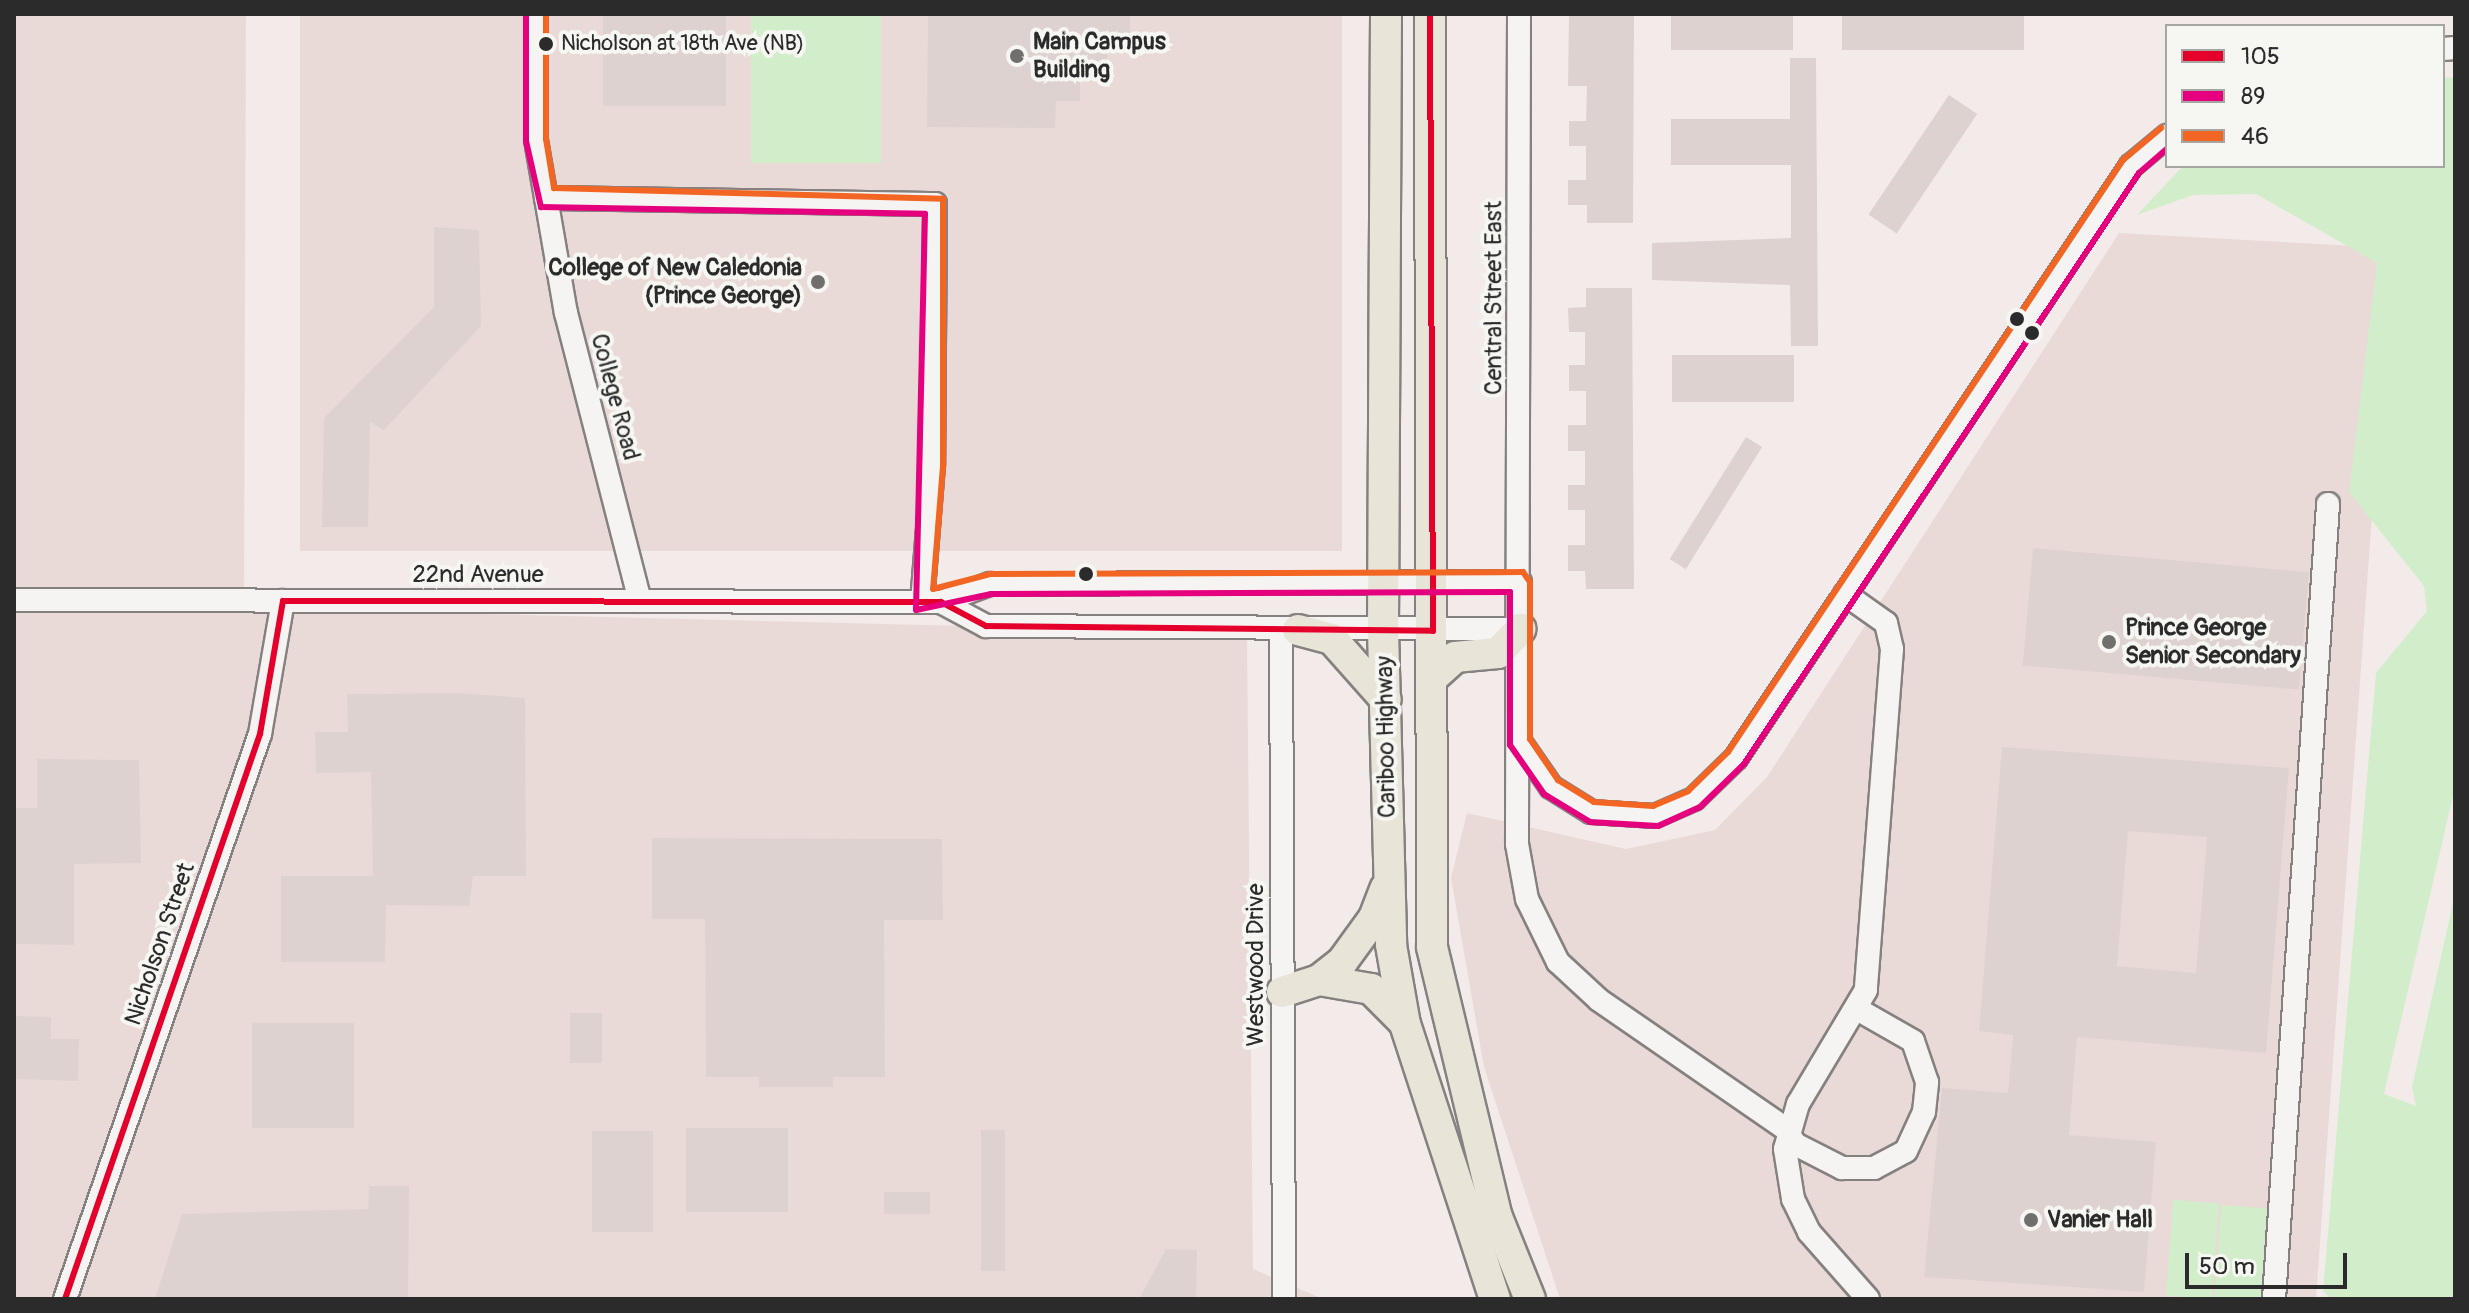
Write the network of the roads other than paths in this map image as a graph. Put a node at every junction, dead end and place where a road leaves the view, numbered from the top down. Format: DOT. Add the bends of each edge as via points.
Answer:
graph roads {
  1 [pos="536,14"];
  2 [pos="1386,14"];
  3 [pos="1430,14"];
  4 [pos="1519,14"];
  5 [pos="2165,138"];
  6 [pos="546,198"];
  7 [pos="2328,504"];
  8 [pos="1434,581"];
  9 [pos="1383,582"];
  10 [pos="1520,582"];
  11 [pos="1845,594"];
  12 [pos="14,600"];
  13 [pos="283,601"];
  14 [pos="640,601"];
  15 [pos="932,602"];
  16 [pos="1520,629"];
  17 [pos="1290,630"];
  18 [pos="1383,630"];
  19 [pos="1433,631"];
  20 [pos="1432,678"];
  21 [pos="1386,700"];
  22 [pos="1520,742"];
  23 [pos="1389,879"];
  24 [pos="1319,980"];
  25 [pos="1282,992"];
  26 [pos="1857,1009"];
  27 [pos="1405,1024"];
  28 [pos="1786,1129"];
  29 [pos="65,1299"];
  30 [pos="1284,1299"];
  31 [pos="1495,1299"];
  32 [pos="1530,1299"];
  33 [pos="1868,1299"];
  34 [pos="2274,1299"];
  1 -- 6 [label="street, College Road" via="536,140"];
  2 -- 9 [label="highway, Cariboo Highway"];
  3 -- 8 [label="highway, Cariboo Highway"];
  4 -- 10 [label="street, Central Street East"];
  5 -- 11 [label="street" via="2131,166"];
  6 -- 14 [label="street, College Road" via="566,313"];
  6 -- 15 [label="street" via="935,204"];
  7 -- 34 [label="street"];
  8 -- 9 [label="street, 22nd Avenue"];
  8 -- 10 [label="street, 22nd Avenue"];
  8 -- 19 [label="highway, Cariboo Highway"];
  9 -- 15 [label="street, 22nd Avenue" via="990,584"];
  9 -- 18 [label="highway, Cariboo Highway"];
  10 -- 16 [label="street, Central Street East"];
  11 -- 22 [label="street" via="1736,758 1694,799 1655,816 1591,812 1551,787"];
  11 -- 26 [label="street" via="1886,623 1892,649 1866,990"];
  12 -- 13 [label="street, 22nd Avenue"];
  13 -- 14 [label="street, 22nd Avenue"];
  13 -- 29 [label="street, Nicholson Street" via="260,734"];
  14 -- 15 [label="street, 22nd Avenue"];
  15 -- 17 [label="street, 22nd Avenue" via="986,626"];
  16 -- 19 [label="street, 22nd Avenue"];
  16 -- 20 [label="highway" via="1498,653 1455,657"];
  16 -- 22 [label="street, Central Street East"];
  17 -- 18 [label="street, 22nd Avenue"];
  17 -- 21 [label="highway" via="1332,639"];
  17 -- 25 [label="street, Westwood Drive"];
  18 -- 19 [label="street, 22nd Avenue"];
  18 -- 21 [label="highway, Cariboo Highway"];
  19 -- 20 [label="highway, Cariboo Highway"];
  20 -- 32 [label="highway, Cariboo Highway" via="1429,903 1438,992 1497,1217"];
  21 -- 23 [label="highway, Cariboo Highway"];
  22 -- 28 [label="street, Central Street East" via="1517,844 1527,899 1558,962 1599,1000"];
  23 -- 24 [label="highway" via="1358,944"];
  23 -- 27 [label="highway, Cariboo Highway"];
  24 -- 25 [label="highway"];
  24 -- 27 [label="highway" via="1371,989"];
  25 -- 30 [label="street, Westwood Drive"];
  26 -- 28 [label="street"];
  26 -- 28 [label="street" via="1901,1031 1921,1054 1927,1082 1916,1136 1906,1151 1874,1168 1842,1168 1795,1144"];
  27 -- 31 [label="highway, Cariboo Highway"];
  28 -- 33 [label="street" via="1793,1199 1809,1232"];
}
